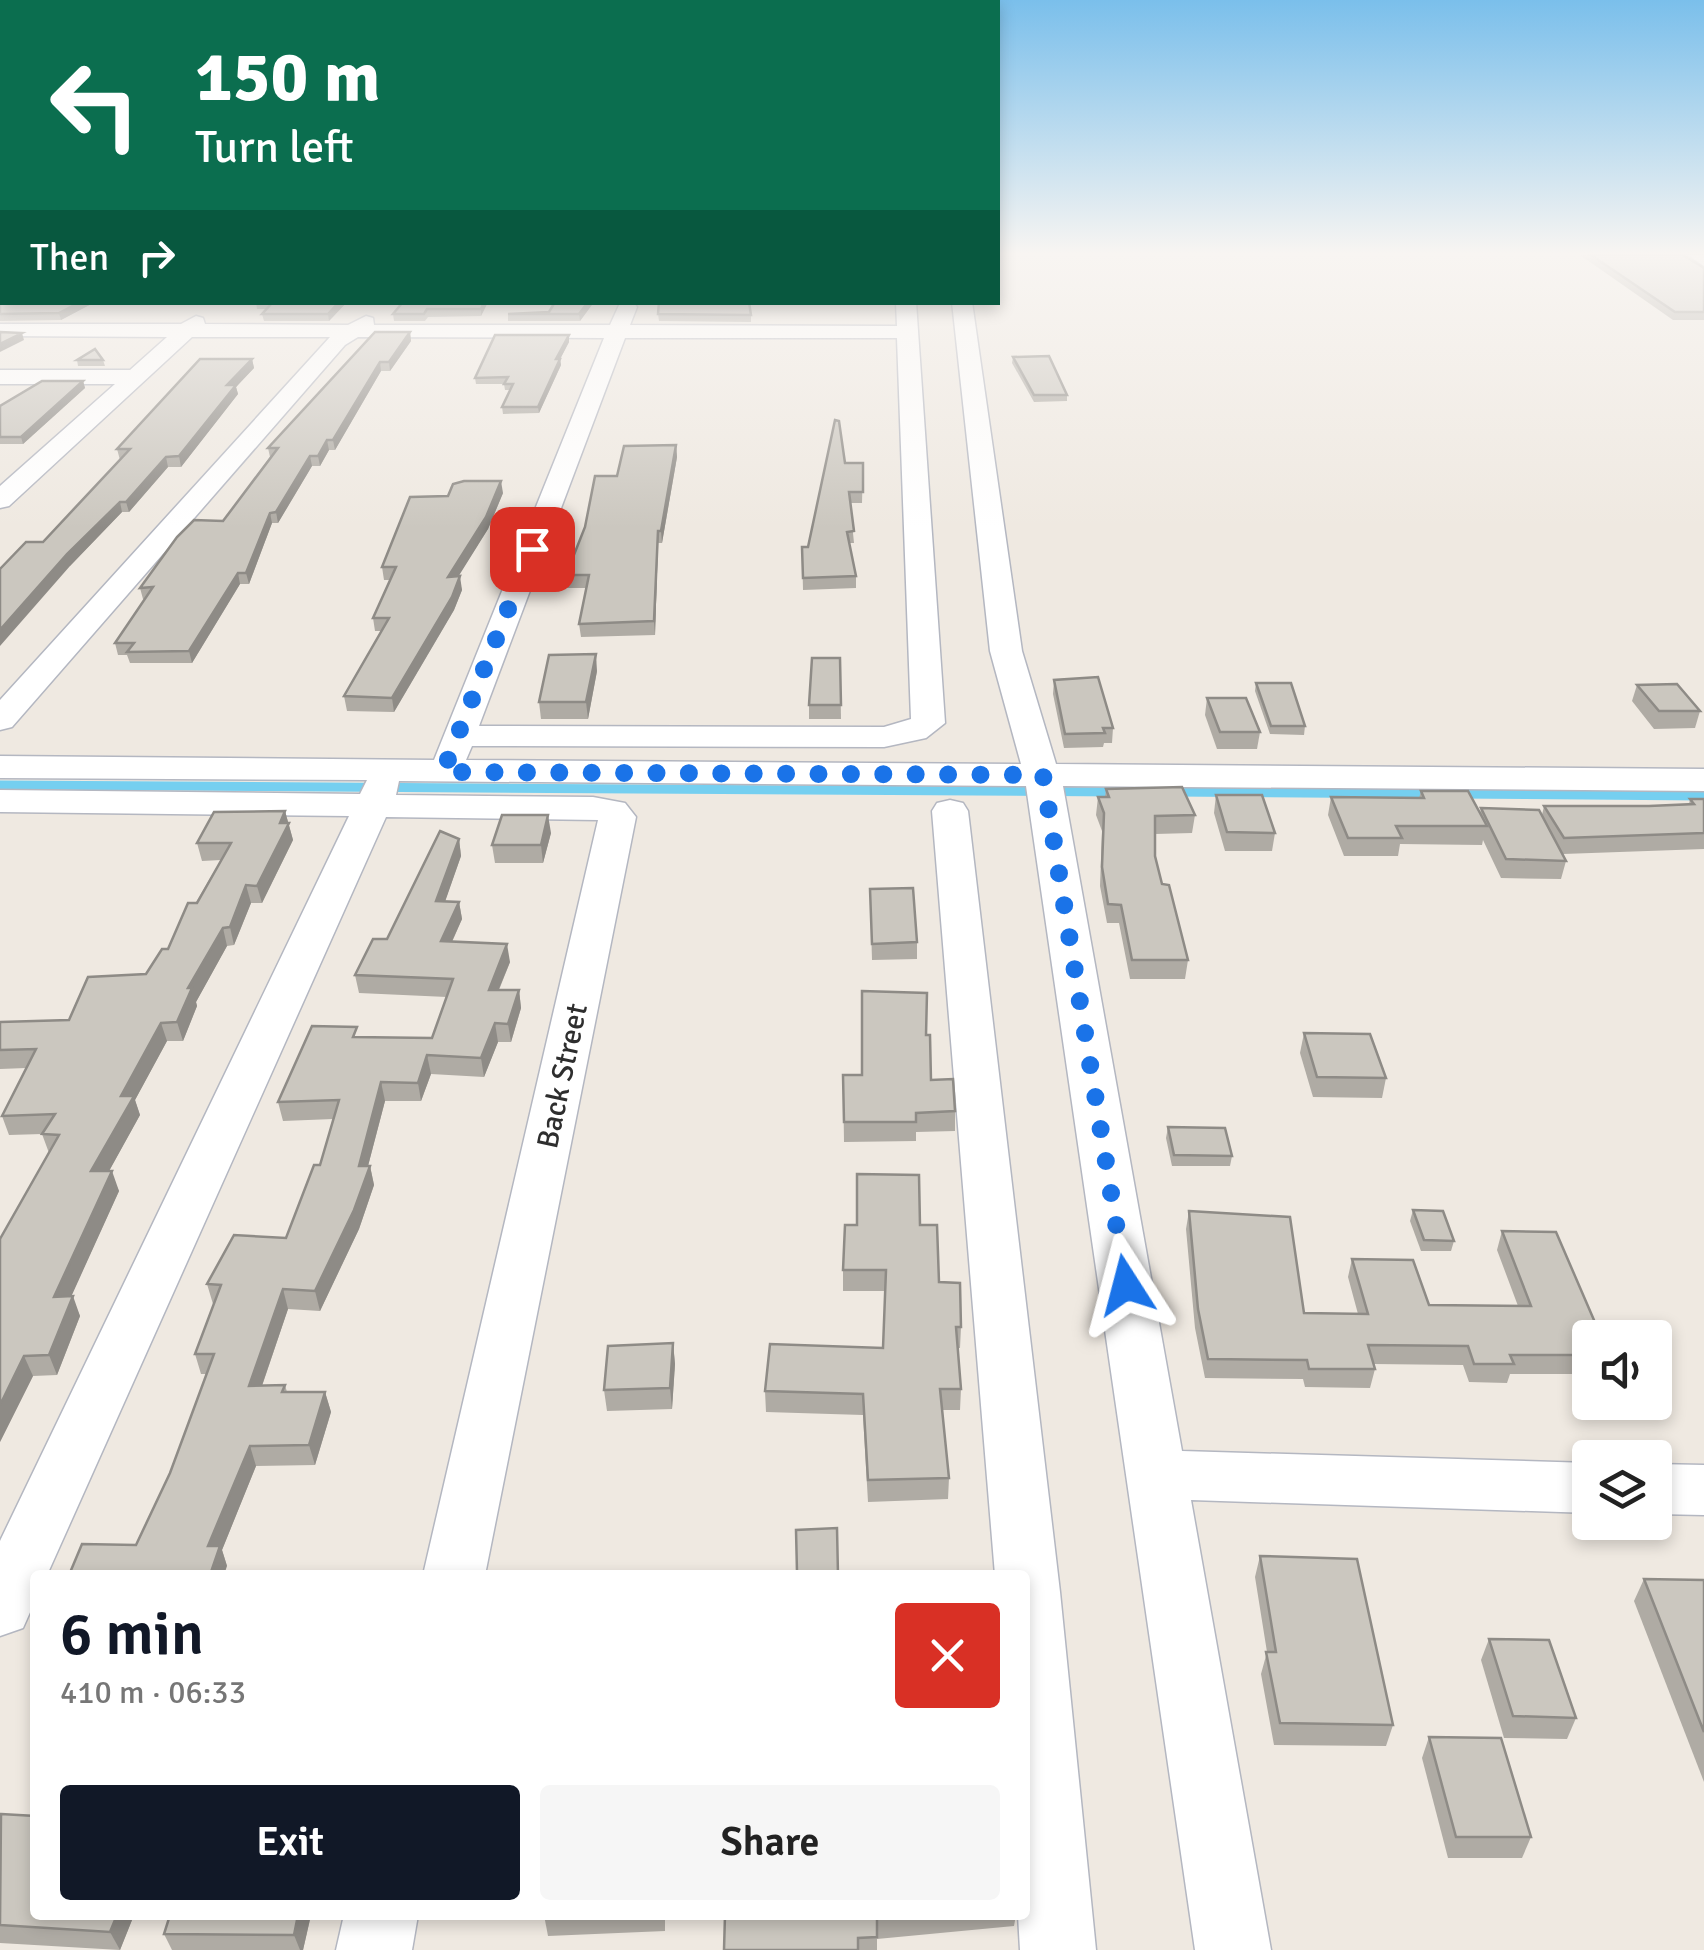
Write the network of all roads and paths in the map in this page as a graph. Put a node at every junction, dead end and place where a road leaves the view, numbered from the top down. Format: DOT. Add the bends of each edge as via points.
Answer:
graph roads {
  1 [pos="169,346"];
  2 [pos="334,346"];
  3 [pos="611,346"];
  4 [pos="908,346"];
  5 [pos="968,346"];
  6 [pos="135,376"];
  7 [pos="0,378"];
  8 [pos="0,500"];
  9 [pos="0,720"];
  10 [pos="460,736"];
  11 [pos="0,767"];
  12 [pos="443,772"];
  13 [pos="1043,775"];
  14 [pos="1704,780"];
  15 [pos="382,788"];
  16 [pos="0,802"];
  17 [pos="950,811"];
  18 [pos="1156,1476"];
  19 [pos="1572,1488"];
  20 [pos="1672,1489"];
  21 [pos="1704,1490"];
  22 [pos="455,1570"];
  23 [pos="1026,1570"];
  24 [pos="0,1608"];
  25 [pos="1030,1616"];
  26 [pos="380,1920"];
  27 [pos="374,1950"];
  28 [pos="1058,1950"];
  29 [pos="1233,1950"];
  1 -- 6 [label="street"];
  2 -- 9 [label="street"];
  3 -- 10 [label="street"];
  4 -- 10 [label="street" via="928,723 884,737"];
  5 -- 13 [label="street" via="1006,651"];
  6 -- 7 [label="street"];
  6 -- 8 [label="street"];
  10 -- 12 [label="street"];
  11 -- 15 [label="street"];
  12 -- 13 [label="street"];
  12 -- 15 [label="street"];
  13 -- 14 [label="street"];
  13 -- 18 [label="street"];
  15 -- 16 [label="street"];
  15 -- 22 [label="street, Back Street" via="592,808 617,818"];
  15 -- 24 [label="street"];
  17 -- 23 [label="street"];
  18 -- 19 [label="street"];
  18 -- 29 [label="street"];
  20 -- 21 [label="street"];
  25 -- 28 [label="street"];
  26 -- 27 [label="street"];
}
